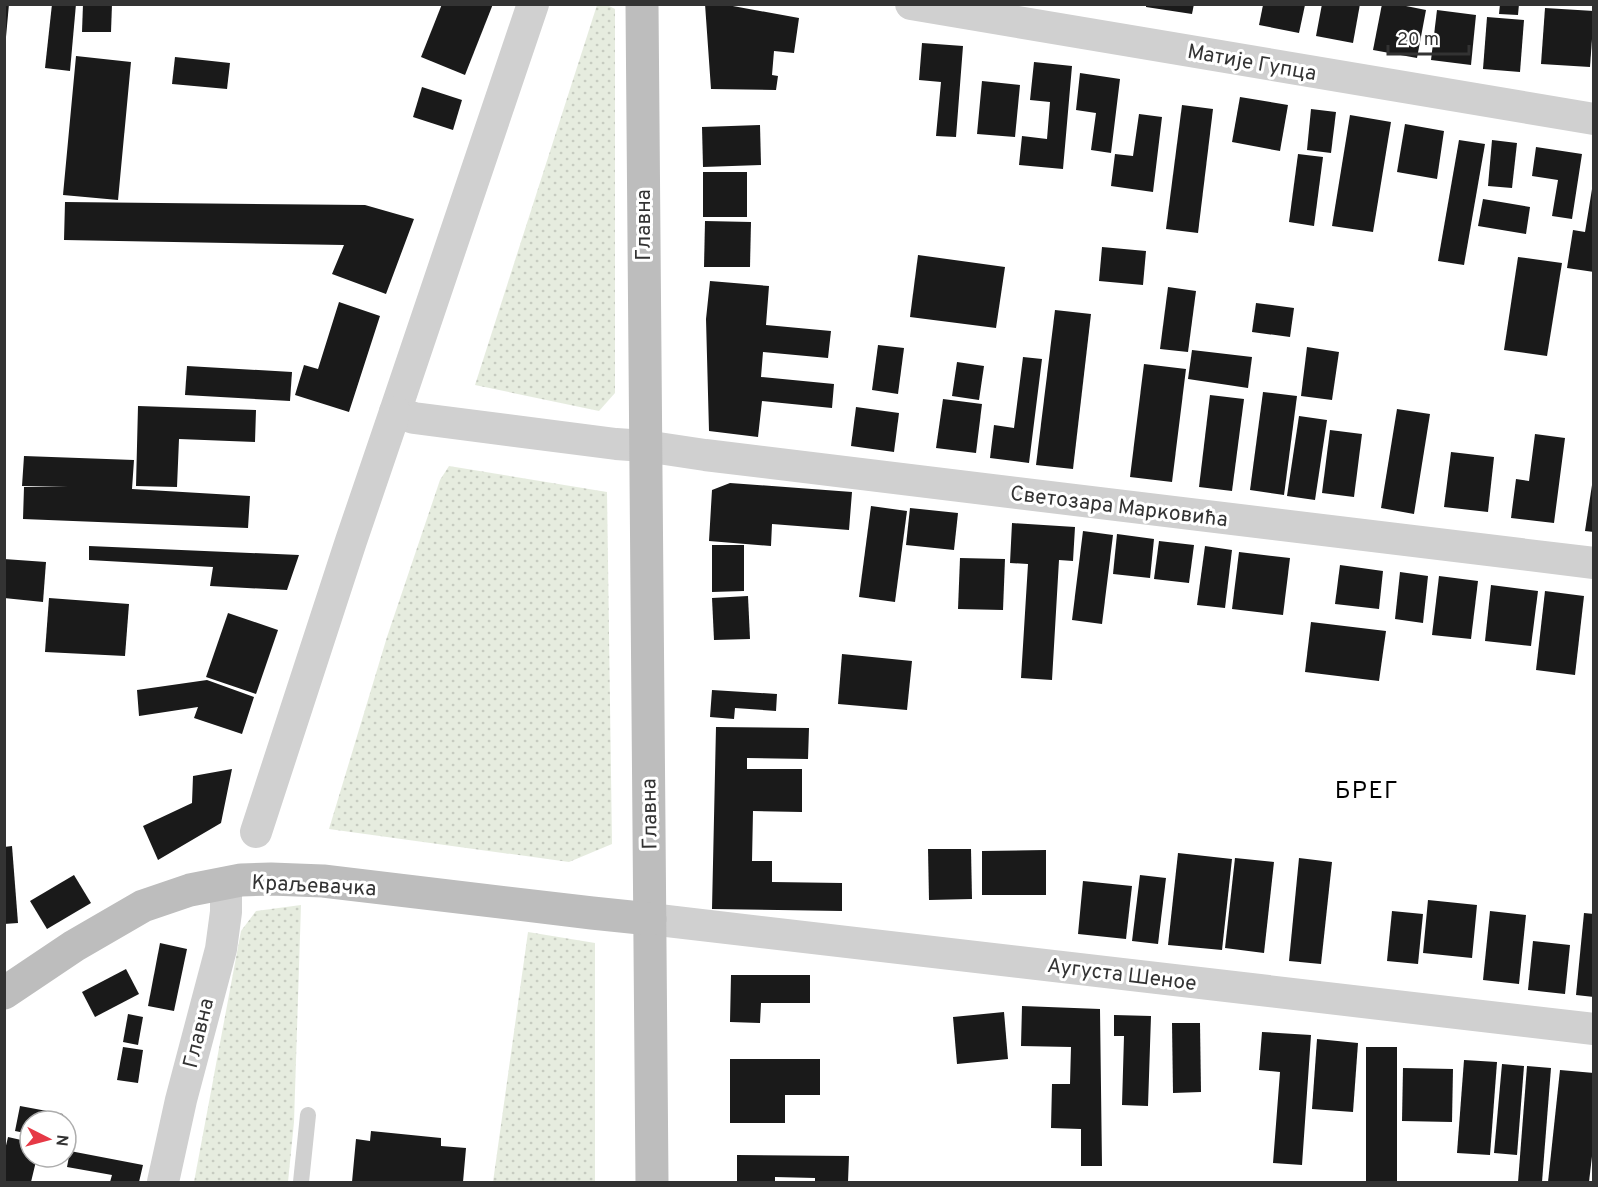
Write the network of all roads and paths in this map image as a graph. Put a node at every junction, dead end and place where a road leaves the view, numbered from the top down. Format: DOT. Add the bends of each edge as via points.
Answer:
graph roads {
  1 [pos="533,4"];
  2 [pos="642,4"];
  3 [pos="911,4"];
  4 [pos="1593,119"];
  5 [pos="395,412"];
  6 [pos="645,446"];
  7 [pos="1593,563"];
  8 [pos="256,832"];
  9 [pos="226,882"];
  10 [pos="650,919"];
  11 [pos="4,993"];
  12 [pos="1593,1029"];
  13 [pos="308,1114"];
  14 [pos="164,1182"];
  15 [pos="301,1182"];
  16 [pos="652,1182"];
  1 -- 5 [label="street"];
  2 -- 6 [label="main road, Главна"];
  3 -- 4 [label="street, Матије Гупца"];
  5 -- 6 [label="street" via="414,418"];
  5 -- 8 [label="street"];
  6 -- 7 [label="street, Светозара Марковића"];
  6 -- 10 [label="main road, Главна"];
  9 -- 10 [label="main road, Краљевачка" via="323,881"];
  9 -- 11 [label="main road, Краљевачка" via="142,906"];
  9 -- 14 [label="street, Главна" via="221,949"];
  10 -- 12 [label="street, Аугуста Шеное"];
  10 -- 16 [label="main road, Главна"];
  13 -- 15 [label="lane"];
}
